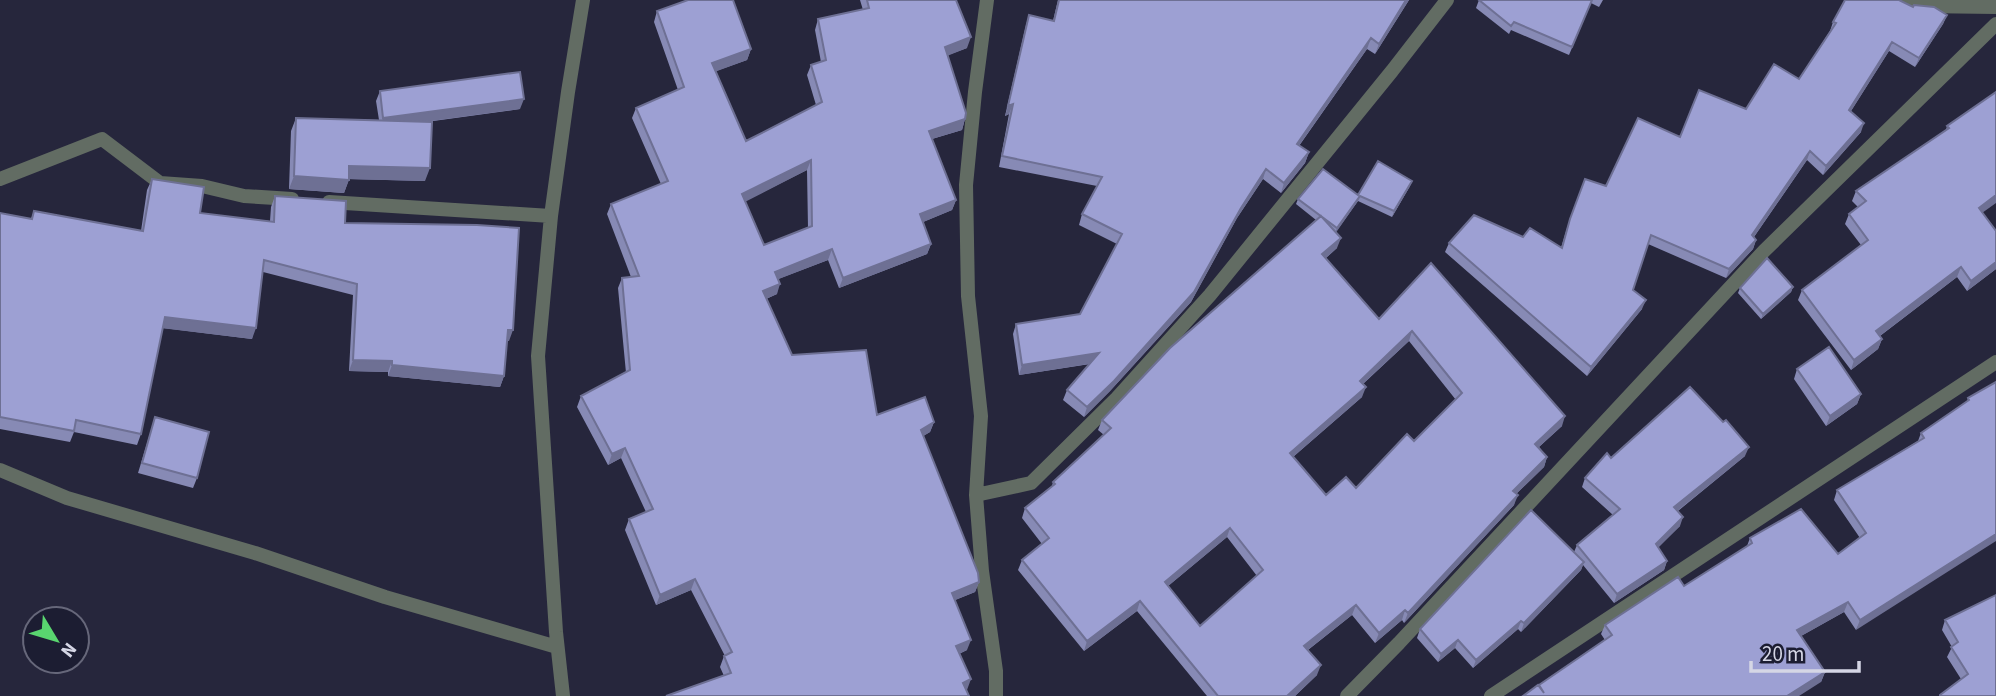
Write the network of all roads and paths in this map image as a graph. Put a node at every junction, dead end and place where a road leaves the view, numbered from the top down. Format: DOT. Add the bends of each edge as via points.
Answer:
graph roads {
  1 [pos="583,0"];
  2 [pos="986,0"];
  3 [pos="1447,0"];
  4 [pos="1904,0"];
  5 [pos="1996,7"];
  6 [pos="1996,24"];
  7 [pos="0,179"];
  8 [pos="551,216"];
  9 [pos="1996,362"];
  10 [pos="0,470"];
  11 [pos="976,495"];
  12 [pos="557,647"];
  13 [pos="563,696"];
  14 [pos="996,696"];
  15 [pos="1347,696"];
  16 [pos="1491,696"];
  1 -- 8 [label="street"];
  2 -- 11 [label="street" via="966,185 968,296 981,416"];
  3 -- 11 [label="street" via="1210,295 1117,398 1031,483"];
  4 -- 5 [label="street" via="1918,6"];
  6 -- 15 [label="street" via="1764,251"];
  7 -- 8 [label="street" via="102,139 160,183 244,196"];
  8 -- 12 [label="street" via="538,356"];
  9 -- 16 [label="street"];
  10 -- 12 [label="street" via="67,498"];
  11 -- 14 [label="street"];
  12 -- 13 [label="street"];
}
